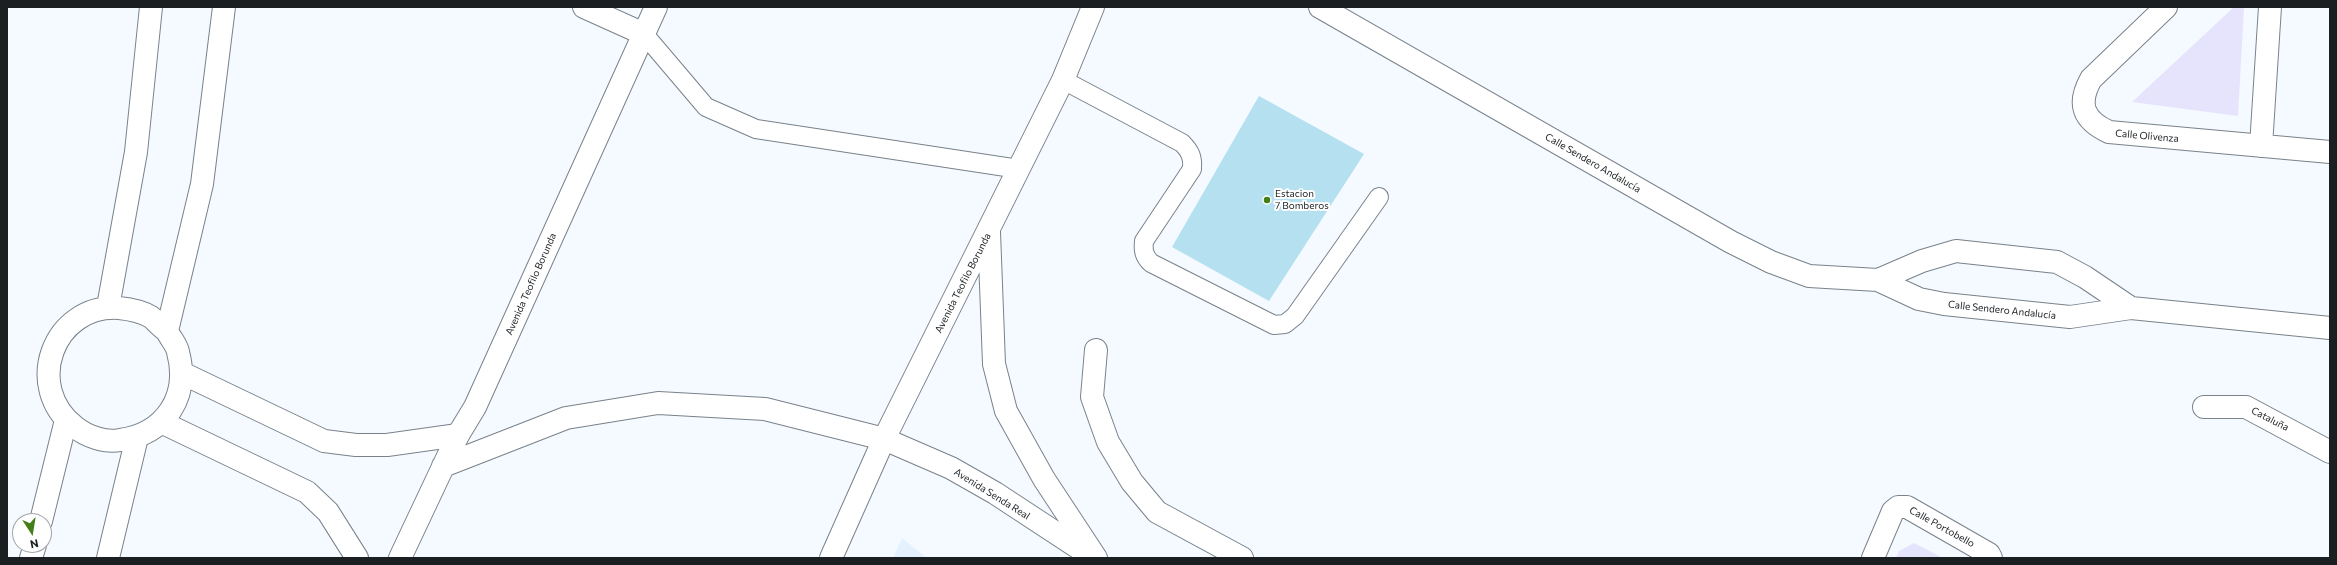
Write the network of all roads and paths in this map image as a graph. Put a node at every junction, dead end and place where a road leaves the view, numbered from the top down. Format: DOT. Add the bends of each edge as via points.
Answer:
graph roads {
  1 [pos="151,7"];
  2 [pos="224,7"];
  3 [pos="584,7"];
  4 [pos="656,7"];
  5 [pos="1093,7"];
  6 [pos="1320,7"];
  7 [pos="2166,7"];
  8 [pos="2270,7"];
  9 [pos="644,34"];
  10 [pos="1064,80"];
  11 [pos="2261,146"];
  12 [pos="2330,152"];
  13 [pos="1019,169"];
  14 [pos="1379,197"];
  15 [pos="989,230"];
  16 [pos="1878,280"];
  17 [pos="108,307"];
  18 [pos="2131,308"];
  19 [pos="2330,328"];
  20 [pos="167,331"];
  21 [pos="1096,350"];
  22 [pos="182,373"];
  23 [pos="2204,407"];
  24 [pos="66,420"];
  25 [pos="161,422"];
  26 [pos="458,435"];
  27 [pos="137,437"];
  28 [pos="884,439"];
  29 [pos="2330,452"];
  30 [pos="443,466"];
  31 [pos="43,513"];
  32 [pos="108,558"];
  33 [pos="357,558"];
  34 [pos="400,558"];
  35 [pos="831,558"];
  36 [pos="1095,558"];
  37 [pos="1242,558"];
  38 [pos="1873,558"];
  39 [pos="1991,558"];
  1 -- 17 [label="street" via="136,152"];
  2 -- 20 [label="street" via="202,184"];
  3 -- 9 [label="street"];
  4 -- 9 [label="street, Avenida Teofilo Borunda"];
  5 -- 10 [label="street, Avenida Teofilo Borunda"];
  6 -- 16 [label="street, Calle Sendero Andalucía" via="1731,242 1771,262 1808,276"];
  7 -- 11 [label="street, Calle Olivenza" via="2091,79 2083,101 2085,112 2093,125 2109,132"];
  8 -- 11 [label="street"];
  9 -- 13 [label="lane" via="706,107 756,129"];
  9 -- 26 [label="street, Avenida Teofilo Borunda" via="475,407"];
  10 -- 13 [label="street, Avenida Teofilo Borunda"];
  10 -- 14 [label="lane" via="1182,143 1189,150 1193,160 1192,169 1144,241 1145,258 1274,325 1285,324 1295,316"];
  11 -- 12 [label="street, Calle Olivenza"];
  13 -- 15 [label="street, Avenida Teofilo Borunda"];
  15 -- 28 [label="street, Avenida Teofilo Borunda"];
  15 -- 36 [label="street" via="994,364 1006,411 1044,479"];
  16 -- 18 [label="street, Calle Sendero Andalucía" via="1919,299 2070,318"];
  16 -- 18 [label="street, Calle Sendero Andalucía" via="1922,260 1956,252 2057,262 2086,277"];
  17 -- 20 [label="street" via="130,309 150,317"];
  17 -- 24 [label="street" via="88,313 70,324 56,341 49,361 48,382 54,403"];
  18 -- 19 [label="street, Calle Sendero Andalucía"];
  20 -- 22 [label="street" via="178,351"];
  21 -- 37 [label="street" via="1092,396 1108,442 1132,482 1157,512"];
  22 -- 25 [label="street" via="180,391 172,408"];
  22 -- 26 [label="street" via="324,441 386,445"];
  23 -- 29 [label="street, Cataluña" via="2246,407"];
  24 -- 27 [label="street" via="81,432 99,439 118,441"];
  24 -- 31 [label="street"];
  25 -- 27 [label="street"];
  25 -- 33 [label="street" via="307,492 328,512"];
  26 -- 30 [label="street, Avenida Teofilo Borunda"];
  27 -- 32 [label="street"];
  28 -- 30 [label="street, Avenida Senda Real" via="765,409 658,403 566,418"];
  28 -- 35 [label="street, Avenida Teofilo Borunda"];
  28 -- 36 [label="street, Avenida Senda Real" via="958,472"];
  30 -- 34 [label="street, Avenida Teofilo Borunda"];
  38 -- 39 [label="street, Calle Portobello" via="1892,511 1901,506 1989,554"];
}
